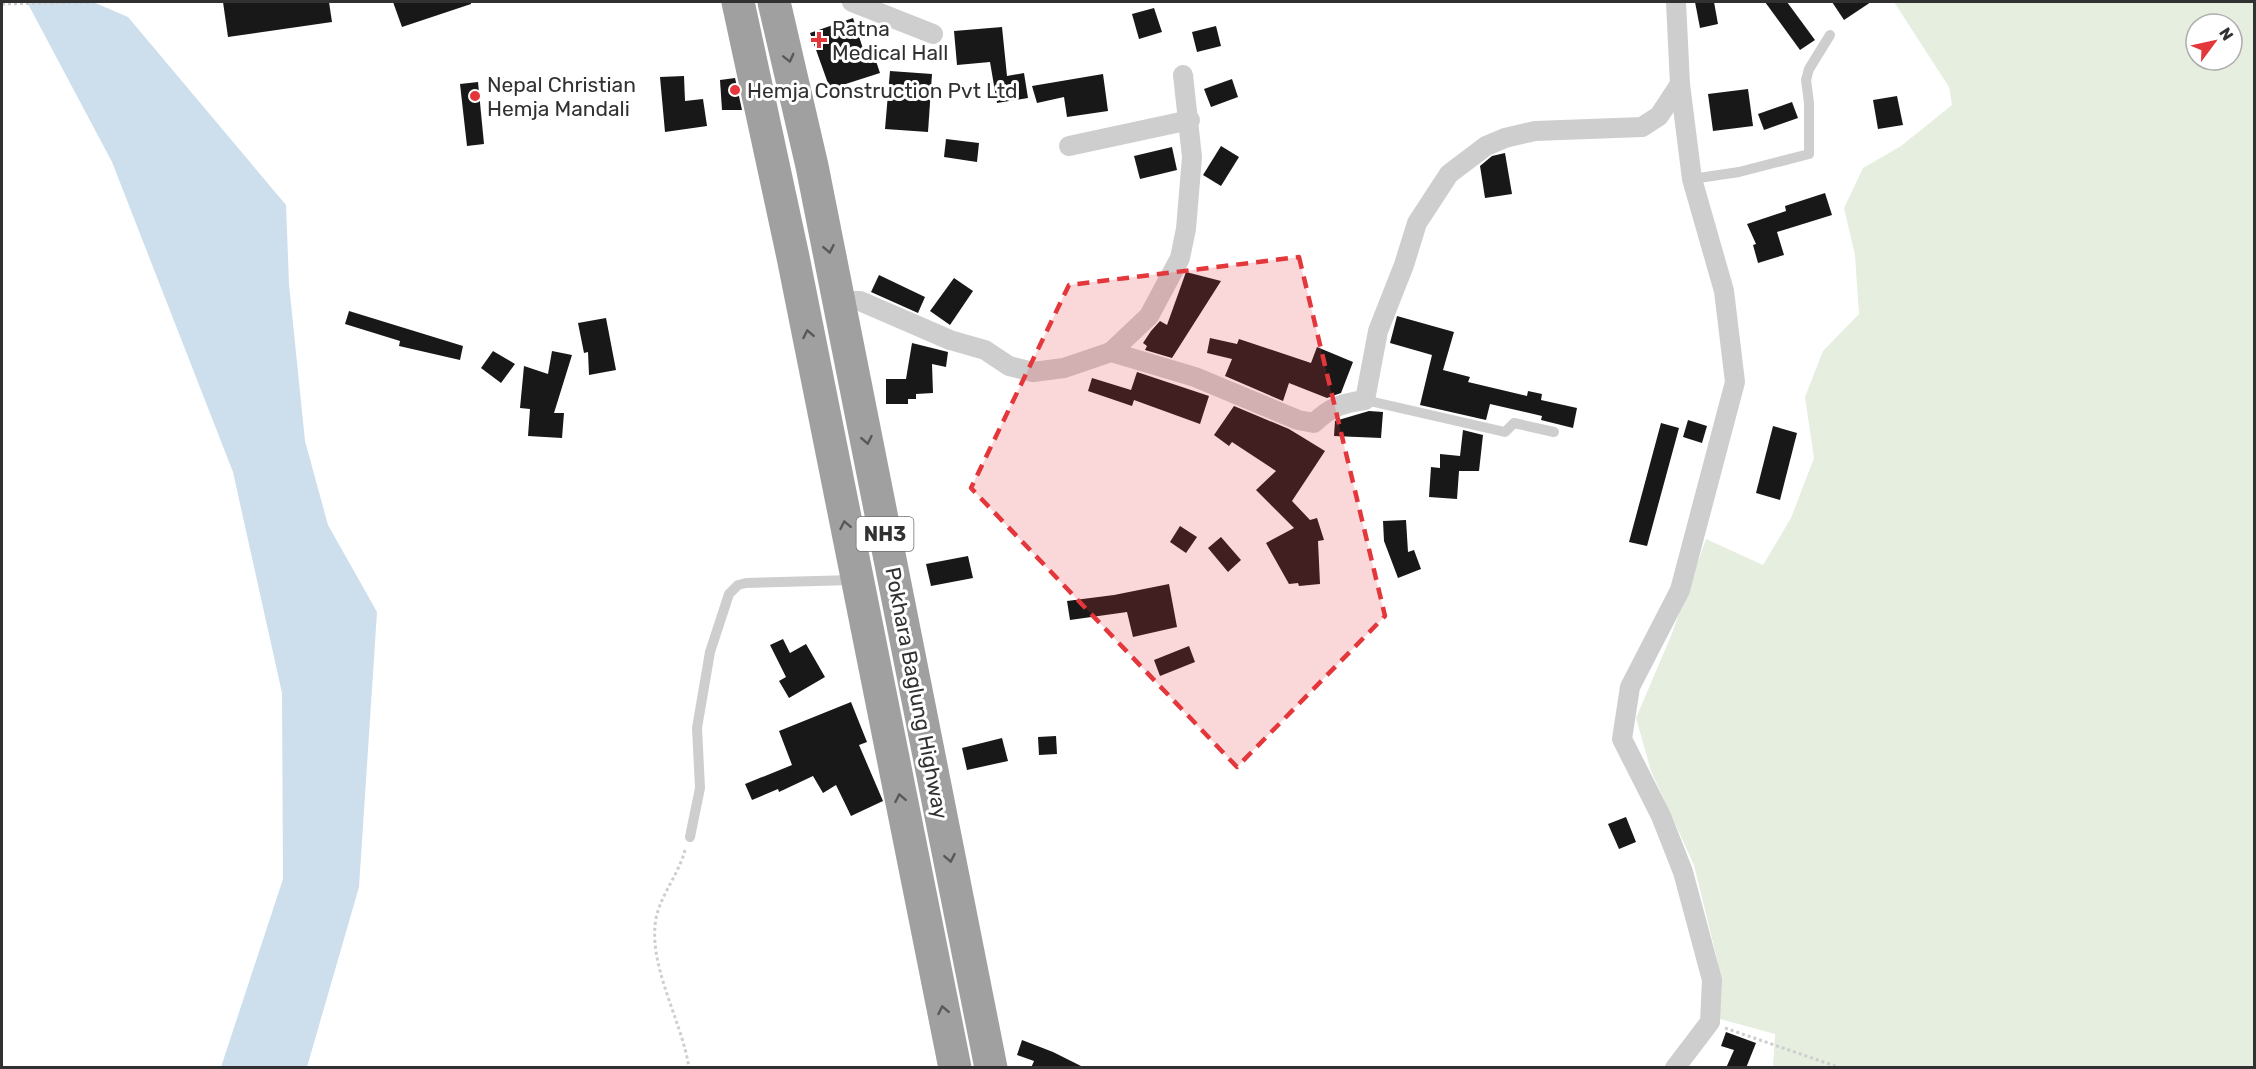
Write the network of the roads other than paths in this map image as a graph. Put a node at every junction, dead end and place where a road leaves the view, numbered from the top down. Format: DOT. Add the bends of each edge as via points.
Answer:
graph roads {
  1 [pos="738,2"];
  2 [pos="774,2"];
  3 [pos="852,2"];
  4 [pos="1676,2"];
  5 [pos="933,34"];
  6 [pos="1830,35"];
  7 [pos="1183,75"];
  8 [pos="1680,84"];
  9 [pos="1190,120"];
  10 [pos="1069,146"];
  11 [pos="1692,179"];
  12 [pos="839,301"];
  13 [pos="1111,352"];
  14 [pos="1365,400"];
  15 [pos="1554,432"];
  16 [pos="856,579"];
  17 [pos="690,837"];
  18 [pos="955,1068"];
  19 [pos="992,1068"];
  20 [pos="1675,1068"];
  16 -- 1 [label="highway, Pokhara Baglung Highway, one-way"];
  2 -- 12 [label="highway, Pokhara Baglung Highway / NH3, one-way"];
  3 -- 5 [label="street"];
  4 -- 8 [label="street"];
  6 -- 11 [label="lane" via="1806,80 1809,153 1738,172"];
  7 -- 9 [label="street"];
  8 -- 11 [label="street"];
  8 -- 14 [label="street" via="1659,116 1642,128 1535,131 1505,138 1449,174 1417,223 1378,331"];
  9 -- 10 [label="street"];
  9 -- 13 [label="street" via="1192,157 1180,258 1149,316"];
  11 -- 20 [label="street" via="1724,291 1735,382 1680,590 1630,687 1622,739 1683,872 1712,980 1710,1022"];
  12 -- 13 [label="street" via="860,301 950,340 985,350 1009,366 1033,372 1064,368"];
  12 -- 19 [label="highway, Pokhara Baglung Highway / NH3, one-way"];
  13 -- 14 [label="street" via="1195,377 1298,420 1314,423 1340,404"];
  14 -- 15 [label="lane" via="1505,432 1514,423"];
  16 -- 17 [label="lane" via="746,583 729,594 716,627 702,688 697,741 700,788"];
  18 -- 16 [label="highway, Pokhara Baglung Highway, one-way"];
}
